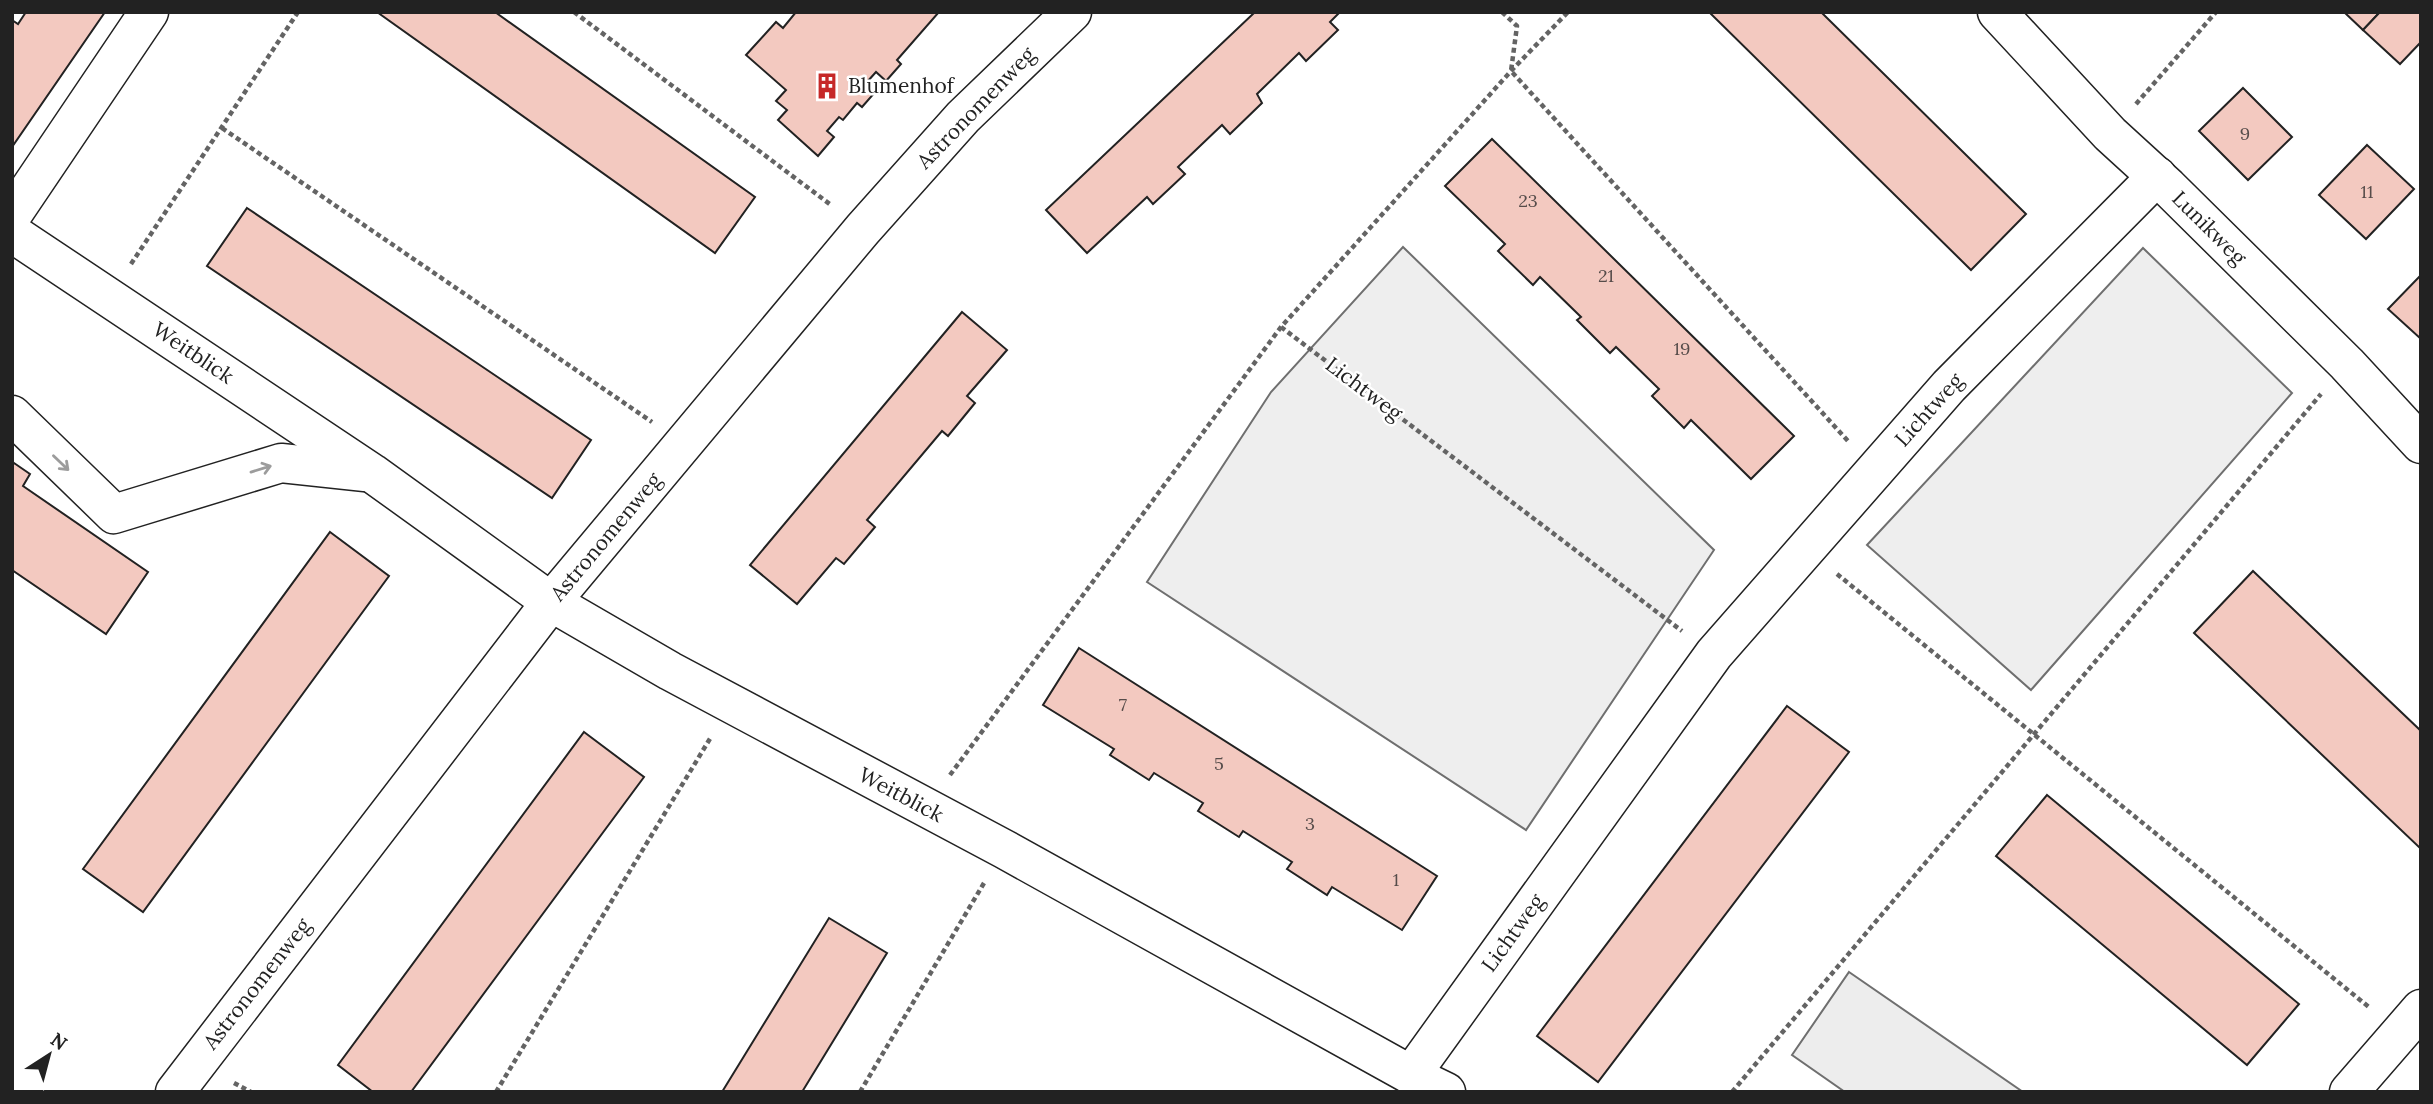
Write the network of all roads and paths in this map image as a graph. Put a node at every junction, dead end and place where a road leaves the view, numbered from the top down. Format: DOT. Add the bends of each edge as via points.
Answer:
graph roads {
  1 [pos="149,12"];
  2 [pos="298,12"];
  3 [pos="574,12"];
  4 [pos="1072,12"];
  5 [pos="1502,12"];
  6 [pos="1568,12"];
  7 [pos="1997,12"];
  8 [pos="2216,12"];
  9 [pos="1511,71"];
  10 [pos="222,128"];
  11 [pos="2110,134"];
  12 [pos="2157,176"];
  13 [pos="12,215"];
  14 [pos="863,229"];
  15 [pos="12,233"];
  16 [pos="109,297"];
  17 [pos="1282,327"];
  18 [pos="2347,364"];
  19 [pos="12,415"];
  20 [pos="685,444"];
  21 [pos="2421,444"];
  22 [pos="1875,470"];
  23 [pos="372,473"];
  24 [pos="1807,549"];
  25 [pos="551,602"];
  26 [pos="1714,654"];
  27 [pos="732,704"];
  28 [pos="2034,732"];
  29 [pos="925,809"];
  30 [pos="1004,849"];
  31 [pos="2410,1021"];
  32 [pos="1411,1075"];
  33 [pos="175,1092"];
  34 [pos="496,1092"];
  35 [pos="860,1092"];
  36 [pos="1446,1092"];
  37 [pos="1732,1092"];
  38 [pos="2349,1092"];
  1 -- 13 [label="street"];
  2 -- 10 [label="path"];
  3 -- 14 [label="path"];
  4 -- 14 [label="street, Astronomenweg" via="963,117"];
  5 -- 9 [label="path" via="1517,26"];
  6 -- 9 [label="path"];
  7 -- 11 [label="street, Lunikweg"];
  8 -- 11 [label="path"];
  9 -- 17 [label="path"];
  9 -- 22 [label="path"];
  10 -- 16 [label="path"];
  10 -- 20 [label="path"];
  11 -- 12 [label="street, Lunikweg"];
  12 -- 18 [label="street, Lunikweg"];
  12 -- 22 [label="street, Lichtweg" via="1949,386"];
  14 -- 20 [label="street, Astronomenweg"];
  15 -- 16 [label="street, Weitblick"];
  16 -- 23 [label="street, Weitblick"];
  17 -- 26 [label="path, Lichtweg"];
  17 -- 29 [label="path"];
  18 -- 21 [label="street, Lunikweg"];
  18 -- 28 [label="path"];
  19 -- 23 [label="street, Weitblick, one-way" via="114,514 281,463"];
  20 -- 25 [label="street, Astronomenweg"];
  22 -- 24 [label="street, Lichtweg"];
  23 -- 25 [label="street, Weitblick"];
  24 -- 26 [label="street, Lichtweg"];
  24 -- 28 [label="path"];
  25 -- 27 [label="street, Weitblick"];
  25 -- 33 [label="street, Astronomenweg"];
  26 -- 32 [label="street, Lichtweg"];
  27 -- 29 [label="street, Weitblick"];
  27 -- 34 [label="path"];
  28 -- 31 [label="path"];
  28 -- 37 [label="path"];
  29 -- 30 [label="street, Weitblick"];
  30 -- 32 [label="street, Weitblick"];
  30 -- 35 [label="path"];
  31 -- 38 [label="street"];
  32 -- 36 [label="street, Weitblick"];
}
